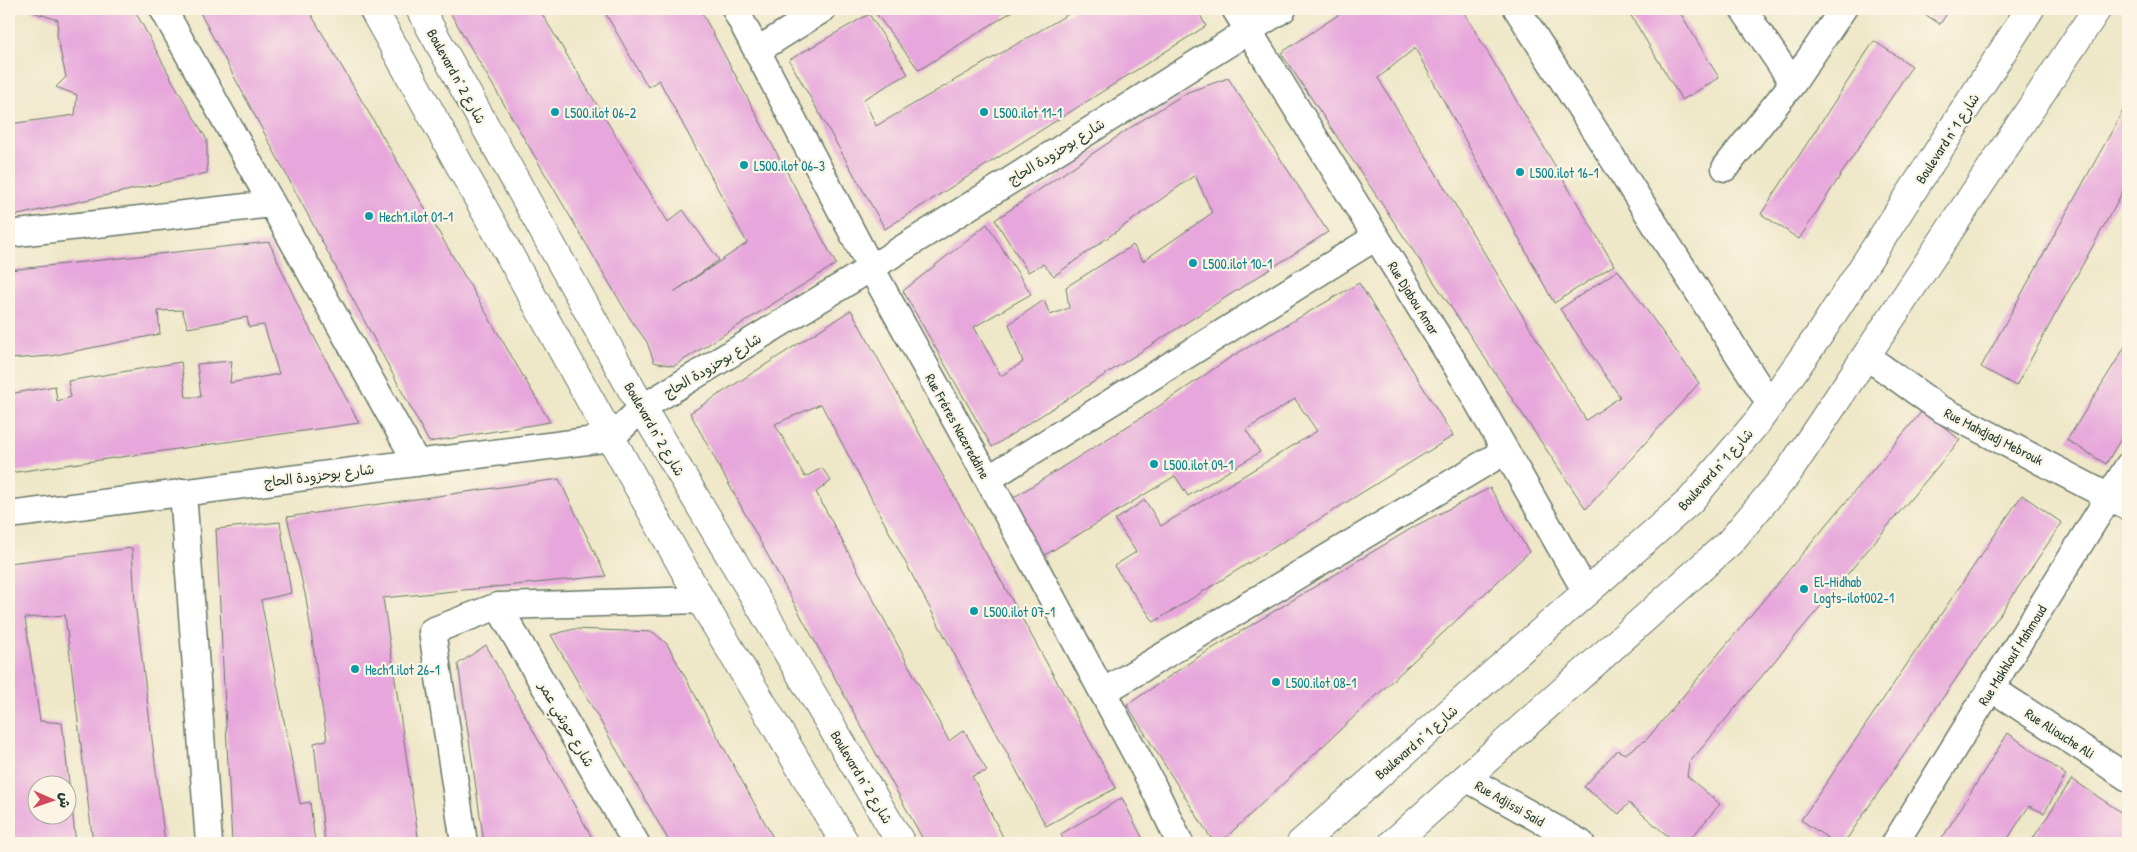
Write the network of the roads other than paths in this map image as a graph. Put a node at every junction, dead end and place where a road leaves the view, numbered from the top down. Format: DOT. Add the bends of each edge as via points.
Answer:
graph roads {
  1 [pos="163,9"];
  2 [pos="373,9"];
  3 [pos="420,9"];
  4 [pos="736,9"];
  5 [pos="823,9"];
  6 [pos="1283,9"];
  7 [pos="1517,9"];
  8 [pos="1743,9"];
  9 [pos="1843,9"];
  10 [pos="2030,9"];
  11 [pos="2097,9"];
  12 [pos="1242,19"];
  13 [pos="758,50"];
  14 [pos="1793,83"];
  15 [pos="1725,168"];
  16 [pos="272,204"];
  17 [pos="9,234"];
  18 [pos="1376,237"];
  19 [pos="871,268"];
  20 [pos="1866,356"];
  21 [pos="1770,404"];
  22 [pos="642,408"];
  23 [pos="611,438"];
  24 [pos="1506,451"];
  25 [pos="417,462"];
  26 [pos="2128,466"];
  27 [pos="988,478"];
  28 [pos="183,492"];
  29 [pos="2119,502"];
  30 [pos="9,515"];
  31 [pos="1586,592"];
  32 [pos="701,600"];
  33 [pos="498,606"];
  34 [pos="1991,688"];
  35 [pos="1103,692"];
  36 [pos="1466,778"];
  37 [pos="2128,778"];
  38 [pos="209,843"];
  39 [pos="464,843"];
  40 [pos="636,843"];
  41 [pos="845,843"];
  42 [pos="901,843"];
  43 [pos="1180,843"];
  44 [pos="1301,843"];
  45 [pos="1393,843"];
  46 [pos="1581,843"];
  47 [pos="1895,843"];
  1 -- 16 [label="street"];
  2 -- 23 [label="main road"];
  3 -- 22 [label="main road, Boulevard n° شارع 2"];
  4 -- 13 [label="street, Rue Fréres Nacereddine"];
  5 -- 13 [label="street"];
  6 -- 12 [label="street, شارع بوحزودة الحاج"];
  7 -- 21 [label="street"];
  8 -- 14 [label="street"];
  9 -- 14 [label="street"];
  10 -- 21 [label="main road, Boulevard n° شارع 1"];
  11 -- 20 [label="main road"];
  12 -- 18 [label="street, Rue Djabou Amar"];
  12 -- 19 [label="street, شارع بوحزودة الحاج"];
  13 -- 19 [label="street, Rue Fréres Nacereddine"];
  14 -- 15 [label="street"];
  16 -- 17 [label="street"];
  16 -- 25 [label="street"];
  18 -- 24 [label="street, Rue Djabou Amar"];
  18 -- 27 [label="street"];
  19 -- 22 [label="street, شارع بوحزودة الحاج"];
  19 -- 27 [label="street, Rue Fréres Nacereddine"];
  20 -- 29 [label="street, Rue Mahdjadj Mebrouk" via="1940,408"];
  20 -- 36 [label="main road" via="1786,474 1730,542"];
  21 -- 31 [label="main road, Boulevard n° شارع 1" via="1690,501"];
  22 -- 23 [label="street, شارع بوحزودة الحاج"];
  22 -- 42 [label="main road, Boulevard n° شارع 2"];
  23 -- 25 [label="street, شارع بوحزودة الحاج"];
  23 -- 32 [label="main road"];
  24 -- 31 [label="street, Rue Djabou Amar"];
  24 -- 35 [label="street"];
  25 -- 28 [label="street, شارع بوحزودة الحاج"];
  26 -- 29 [label="street, Rue Makhlouf Mahmoud"];
  27 -- 35 [label="street, Rue Fréres Nacereddine"];
  28 -- 30 [label="street, شارع بوحزودة الحاج"];
  28 -- 38 [label="street"];
  29 -- 34 [label="street, Rue Makhlouf Mahmoud"];
  31 -- 44 [label="main road, Boulevard n° شارع 1"];
  32 -- 33 [label="street"];
  32 -- 41 [label="main road"];
  33 -- 39 [label="street" via="432,631"];
  33 -- 40 [label="street, شارع حوشي عمر"];
  34 -- 37 [label="street, Rue Aliouche Ali"];
  34 -- 47 [label="street, Rue Makhlouf Mahmoud"];
  35 -- 43 [label="street, Rue Fréres Nacereddine"];
  36 -- 45 [label="main road"];
  36 -- 46 [label="street, Rue Adjissi Said"];
}
